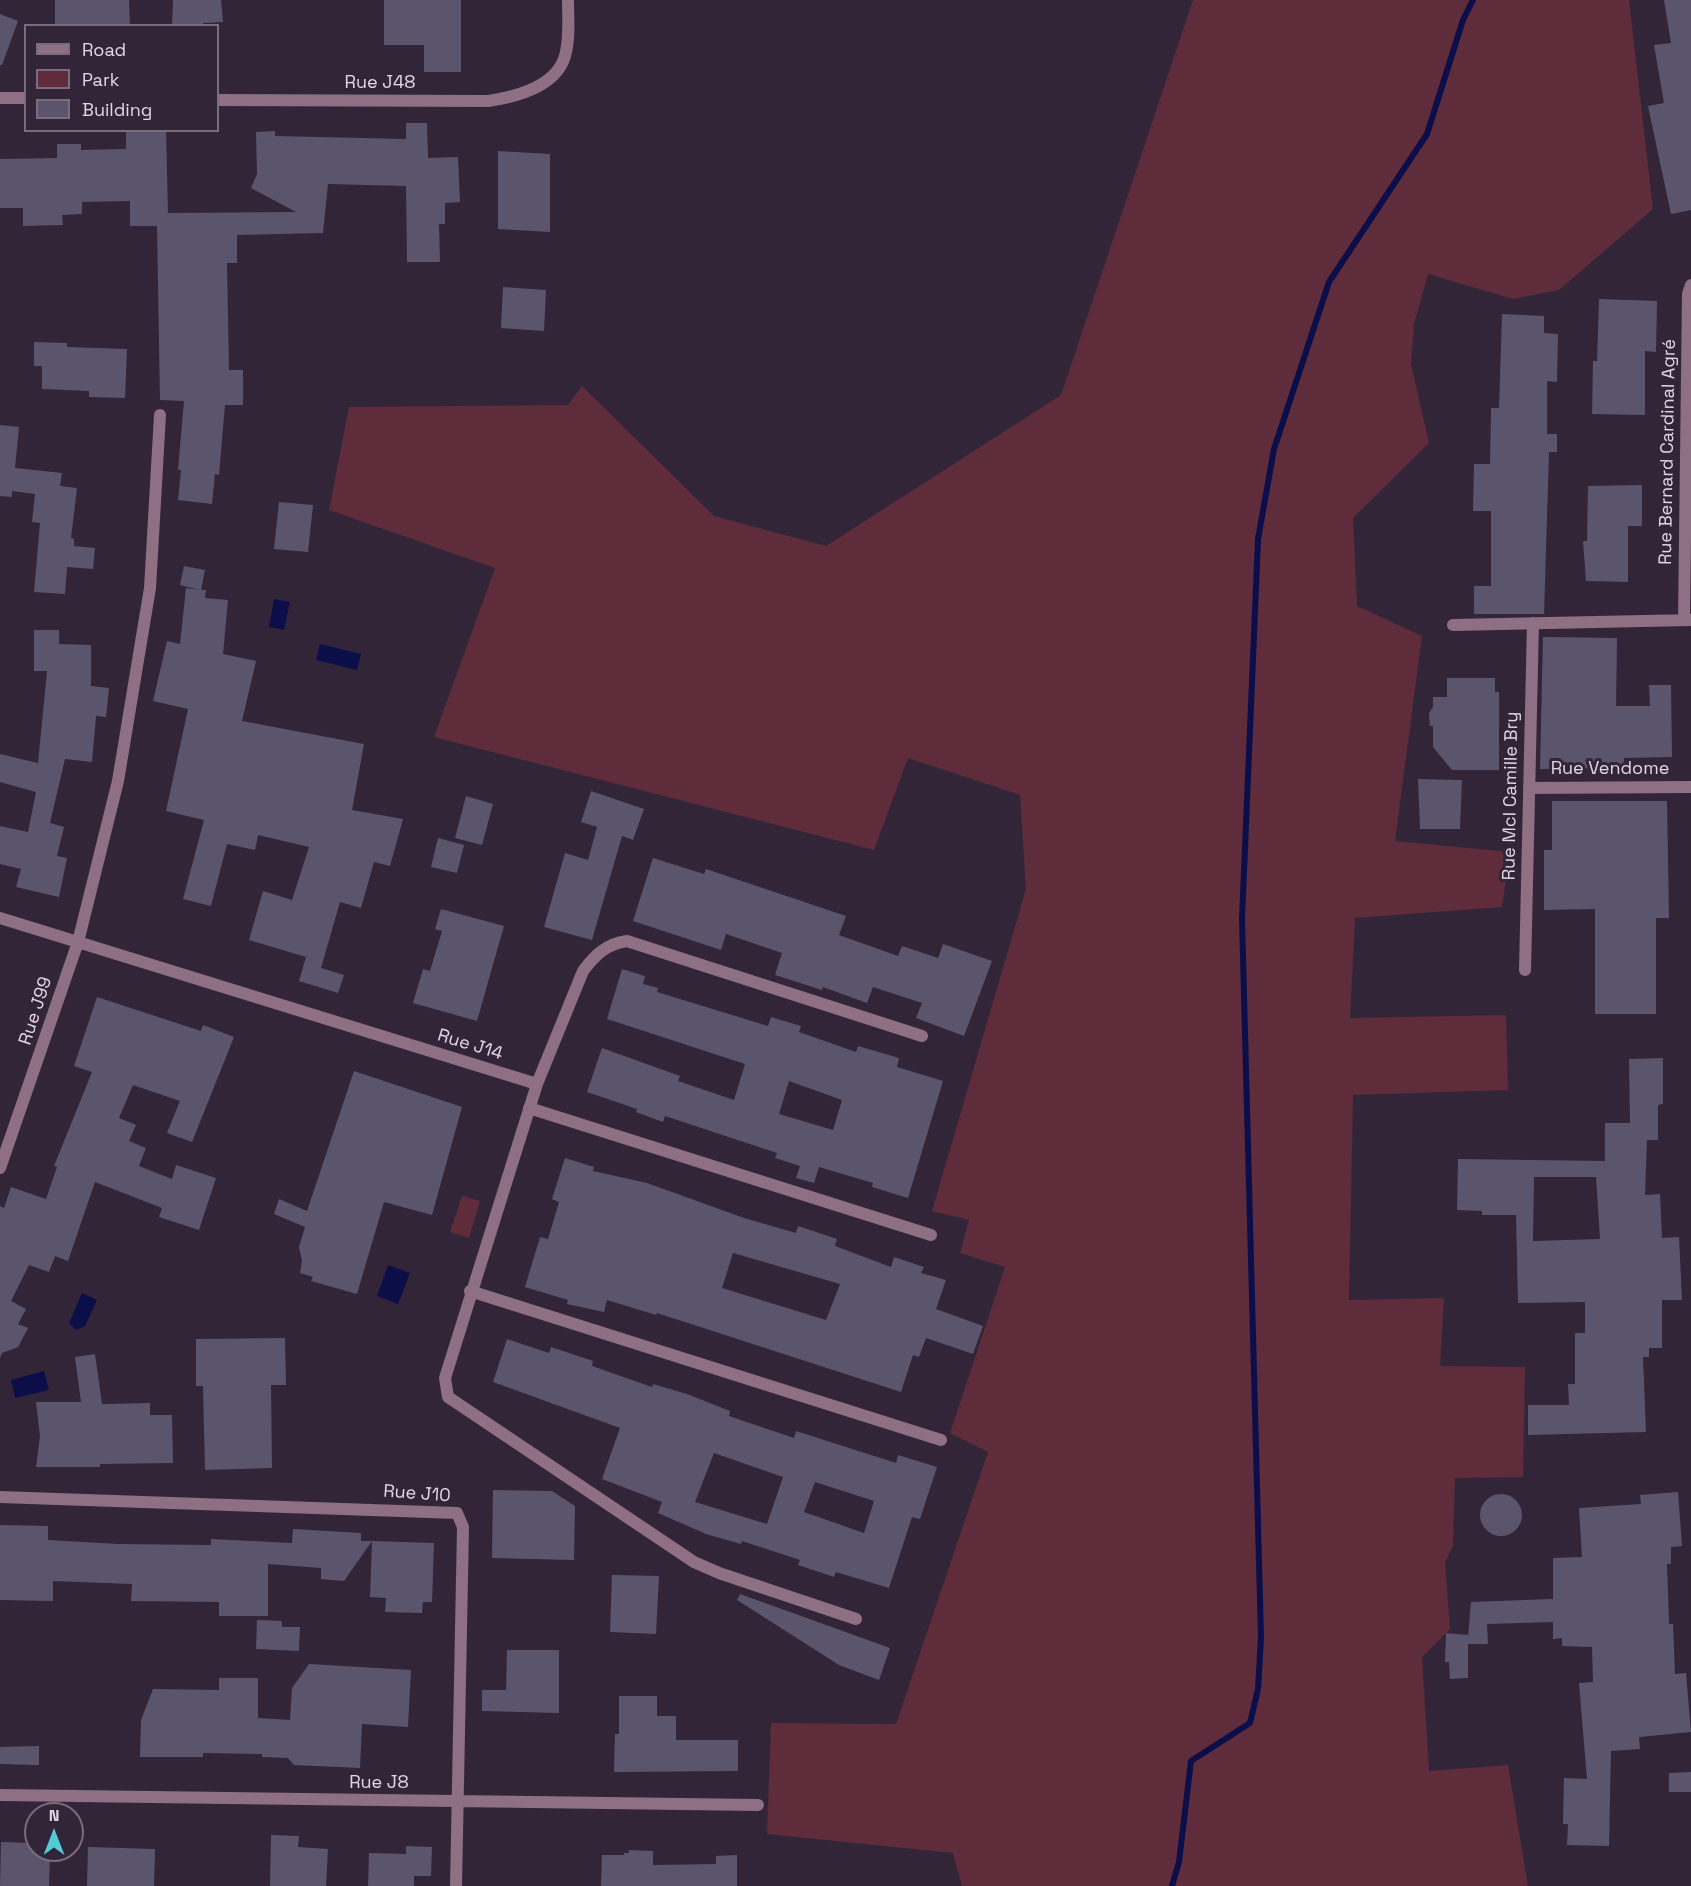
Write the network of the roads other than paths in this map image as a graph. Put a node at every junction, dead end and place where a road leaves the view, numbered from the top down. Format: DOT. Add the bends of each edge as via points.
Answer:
graph roads {
  1 [pos="568,0"];
  2 [pos="0,98"];
  3 [pos="24,98"];
  4 [pos="219,100"];
  5 [pos="1691,285"];
  6 [pos="160,415"];
  7 [pos="1687,620"];
  8 [pos="1533,623"];
  9 [pos="1453,625"];
  10 [pos="1691,787"];
  11 [pos="1529,788"];
  12 [pos="0,918"];
  13 [pos="78,942"];
  14 [pos="1526,970"];
  15 [pos="922,1036"];
  16 [pos="537,1084"];
  17 [pos="529,1108"];
  18 [pos="0,1168"];
  19 [pos="931,1235"];
  20 [pos="470,1291"];
  21 [pos="941,1440"];
  22 [pos="0,1497"];
  23 [pos="856,1619"];
  24 [pos="0,1795"];
  25 [pos="459,1801"];
  26 [pos="758,1805"];
  27 [pos="456,1886"];
  1 -- 4 [label="street, Rue J48" via="565,56 559,68 540,85 514,97 488,101"];
  2 -- 3 [label="street"];
  5 -- 7 [label="street, Rue Bernard Cardinal Agré"];
  6 -- 13 [label="street, Rue J99" via="150,588 106,835"];
  7 -- 8 [label="street"];
  8 -- 9 [label="street"];
  8 -- 11 [label="street, Rue Mcl Camille Bry"];
  10 -- 11 [label="street, Rue Vendome"];
  11 -- 14 [label="street, Rue Mcl Camille Bry"];
  12 -- 13 [label="street"];
  13 -- 16 [label="street, Rue J14"];
  13 -- 18 [label="street, Rue J99"];
  15 -- 16 [label="street" via="627,941 610,945 583,971"];
  16 -- 17 [label="street"];
  17 -- 19 [label="street"];
  17 -- 20 [label="street"];
  20 -- 21 [label="street"];
  20 -- 23 [label="street" via="444,1378 448,1397 694,1562"];
  22 -- 25 [label="street, Rue J10" via="457,1514 463,1527"];
  24 -- 25 [label="street, Rue J8"];
  25 -- 26 [label="street, Rue J8"];
  25 -- 27 [label="street, Rue J10"];
}
